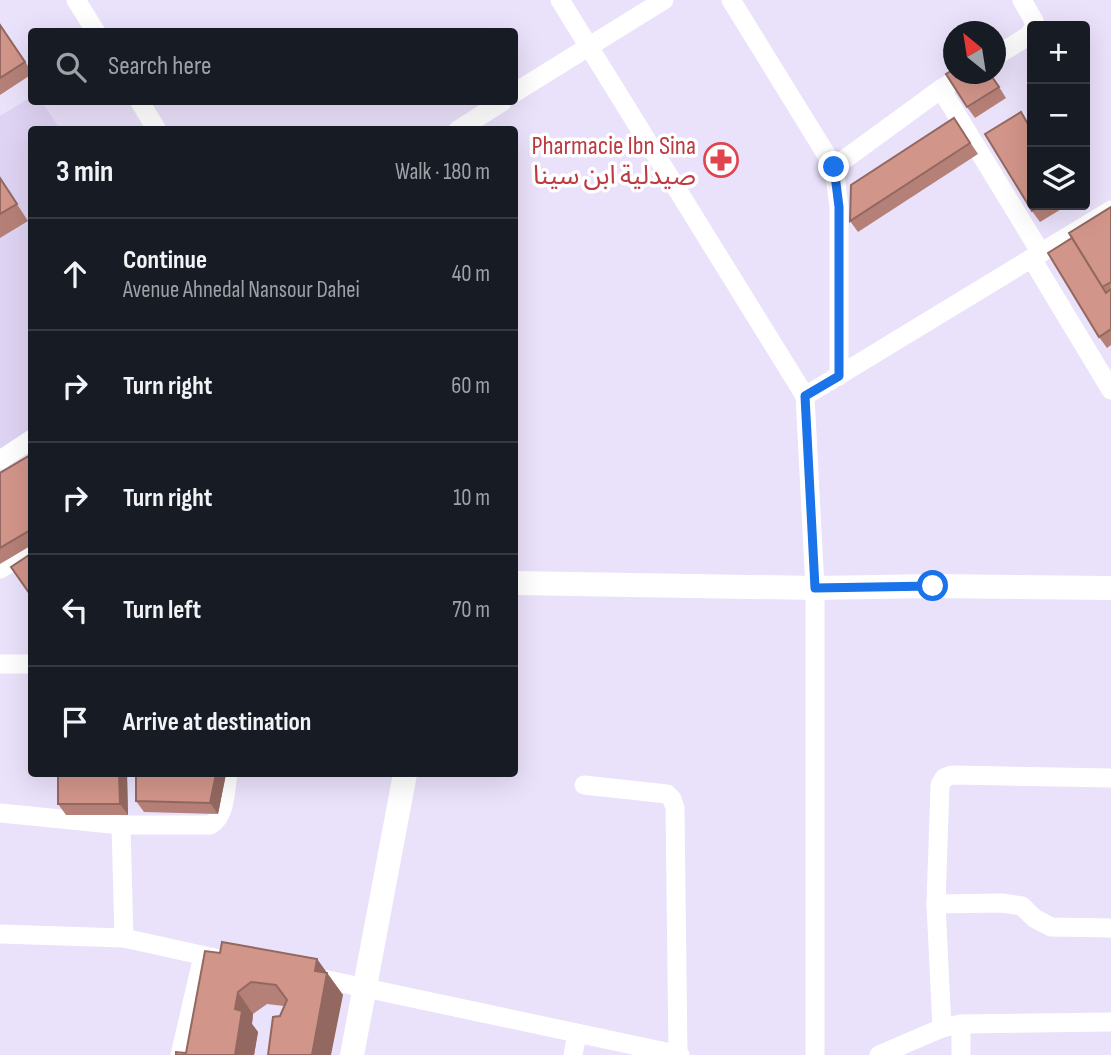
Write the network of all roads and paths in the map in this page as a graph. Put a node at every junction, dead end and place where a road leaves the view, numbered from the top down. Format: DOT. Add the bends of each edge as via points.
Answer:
graph roads {
  1 [pos="76,0"];
  2 [pos="560,0"];
  3 [pos="664,0"];
  4 [pos="732,0"];
  5 [pos="1022,0"];
  6 [pos="1033,21"];
  7 [pos="94,28"];
  8 [pos="1027,37"];
  9 [pos="590,45"];
  10 [pos="1006,50"];
  11 [pos="950,84"];
  12 [pos="941,89"];
  13 [pos="518,90"];
  14 [pos="141,105"];
  15 [pos="497,105"];
  16 [pos="154,126"];
  17 [pos="464,126"];
  18 [pos="834,167"];
  19 [pos="1111,210"];
  20 [pos="1037,256"];
  21 [pos="839,376"];
  22 [pos="1111,390"];
  23 [pos="805,396"];
  24 [pos="28,442"];
  25 [pos="0,460"];
  26 [pos="28,552"];
  27 [pos="0,569"];
  28 [pos="518,583"];
  29 [pos="815,588"];
  30 [pos="1111,588"];
  31 [pos="0,664"];
  32 [pos="28,664"];
  33 [pos="227,777"];
  34 [pos="404,777"];
  35 [pos="1111,778"];
  36 [pos="584,785"];
  37 [pos="0,813"];
  38 [pos="121,825"];
  39 [pos="936,904"];
  40 [pos="1111,928"];
  41 [pos="0,934"];
  42 [pos="124,938"];
  43 [pos="203,956"];
  44 [pos="244,964"];
  45 [pos="284,971"];
  46 [pos="365,986"];
  47 [pos="1111,1022"];
  48 [pos="951,1026"];
  49 [pos="577,1034"];
  50 [pos="180,1055"];
  51 [pos="352,1055"];
  52 [pos="573,1055"];
  53 [pos="679,1055"];
  54 [pos="814,1055"];
  55 [pos="879,1055"];
  56 [pos="961,1055"];
  1 -- 7 [label="street"];
  2 -- 9 [label="street"];
  3 -- 9 [label="street"];
  4 -- 18 [label="street"];
  5 -- 6 [label="street"];
  8 -- 10 [label="street"];
  9 -- 13 [label="street"];
  9 -- 23 [label="street"];
  11 -- 12 [label="street"];
  12 -- 18 [label="street"];
  12 -- 20 [label="street"];
  14 -- 16 [label="street"];
  15 -- 17 [label="street"];
  18 -- 21 [label="street" via="839,207"];
  19 -- 20 [label="street"];
  20 -- 21 [label="street"];
  20 -- 22 [label="street"];
  21 -- 23 [label="street"];
  23 -- 29 [label="street"];
  24 -- 25 [label="street"];
  26 -- 27 [label="street"];
  28 -- 29 [label="street"];
  29 -- 30 [label="street"];
  29 -- 54 [label="street"];
  31 -- 32 [label="street"];
  33 -- 38 [label="street" via="221,814 210,825"];
  34 -- 46 [label="street"];
  35 -- 39 [label="street" via="944,778 940,785"];
  36 -- 53 [label="street" via="667,794 672,799"];
  37 -- 38 [label="street"];
  38 -- 42 [label="street"];
  39 -- 40 [label="street" via="1022,906 1051,927"];
  39 -- 48 [label="street"];
  41 -- 42 [label="street"];
  42 -- 43 [label="street"];
  43 -- 44 [label="street"];
  43 -- 50 [label="street"];
  45 -- 46 [label="street"];
  46 -- 49 [label="street"];
  46 -- 51 [label="street"];
  47 -- 48 [label="street"];
  48 -- 55 [label="street"];
  48 -- 56 [label="street"];
  49 -- 52 [label="street"];
  49 -- 53 [label="street"];
}
